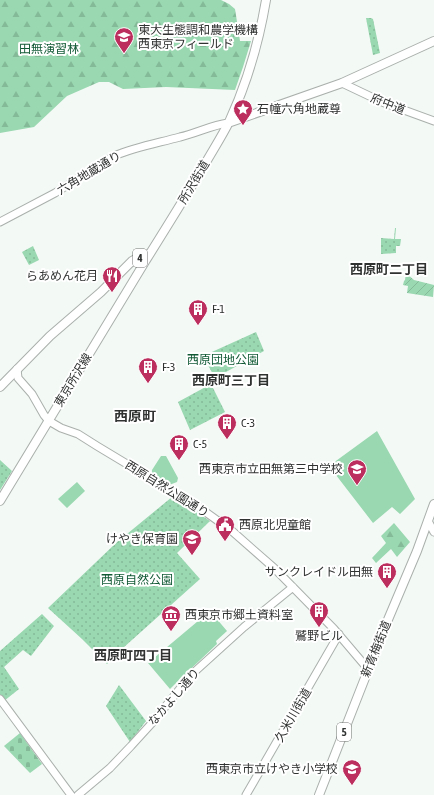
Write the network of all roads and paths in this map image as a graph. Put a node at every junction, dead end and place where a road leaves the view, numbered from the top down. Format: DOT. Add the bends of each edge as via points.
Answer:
graph roads {
  1 [pos="266,0"];
  2 [pos="434,41"];
  3 [pos="342,83"];
  4 [pos="434,121"];
  5 [pos="228,123"];
  6 [pos="0,222"];
  7 [pos="146,260"];
  8 [pos="17,369"];
  9 [pos="0,387"];
  10 [pos="49,421"];
  11 [pos="0,501"];
  12 [pos="434,504"];
  13 [pos="428,521"];
  14 [pos="434,532"];
  15 [pos="293,587"];
  16 [pos="339,634"];
  17 [pos="368,669"];
  18 [pos="0,699"];
  19 [pos="71,795"];
  20 [pos="78,795"];
  21 [pos="246,795"];
  22 [pos="319,795"];
  1 -- 5 [label="main road, 4" via="252,62"];
  2 -- 3 [label="main road"];
  3 -- 4 [label="street, 府中道" via="382,102"];
  3 -- 5 [label="main road"];
  5 -- 6 [label="street, 六角地蔵通り" via="114,156 55,193"];
  5 -- 7 [label="main road, 所沢街道 / 4" via="197,179"];
  7 -- 8 [label="main road, 4" via="139,257 132,261"];
  7 -- 10 [label="main road, 東京所沢線 / 4"];
  8 -- 9 [label="main road, 4"];
  8 -- 10 [label="street" via="18,378"];
  10 -- 11 [label="main road, 東京所沢線 / 4"];
  10 -- 15 [label="street, 西原自然公園通り" via="78,434 200,508 232,531"];
  12 -- 13 [label="main road, 新青梅街道 / 5"];
  13 -- 14 [label="street"];
  13 -- 17 [label="main road, 新青梅街道 / 5"];
  15 -- 16 [label="street, 西原自然公園通り"];
  15 -- 20 [label="street, なかよし通り" via="191,675 131,746"];
  16 -- 17 [label="street, 西原自然公園通り"];
  16 -- 21 [label="street, 久米川街道"];
  17 -- 22 [label="main road, 新青梅街道 / 5"];
  18 -- 19 [label="street"];
}
